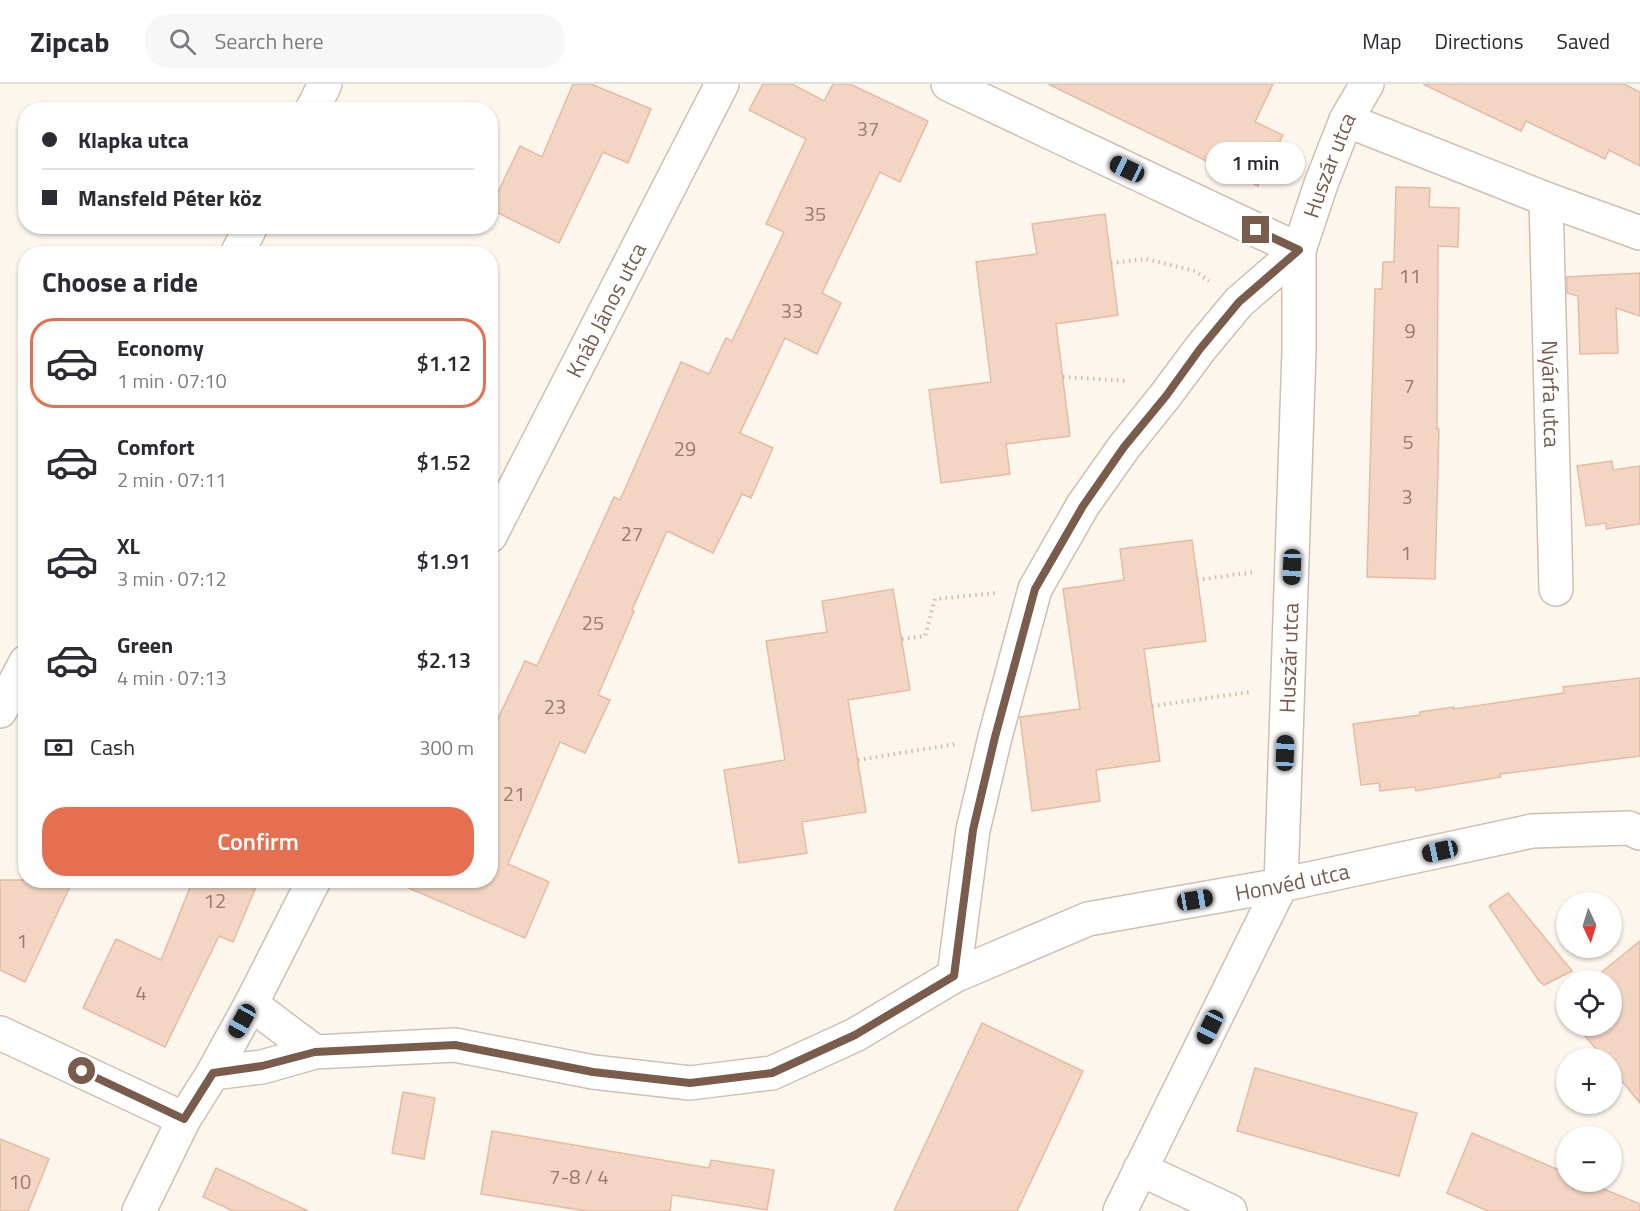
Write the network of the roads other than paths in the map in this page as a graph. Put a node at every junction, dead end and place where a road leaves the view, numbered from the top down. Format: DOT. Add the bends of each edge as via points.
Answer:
graph roads {
  1 [pos="325,84"];
  2 [pos="722,84"];
  3 [pos="948,84"];
  4 [pos="1367,84"];
  5 [pos="316,102"];
  6 [pos="1346,120"];
  7 [pos="1546,199"];
  8 [pos="1640,233"];
  9 [pos="1299,250"];
  10 [pos="498,520"];
  11 [pos="1556,589"];
  12 [pos="18,677"];
  13 [pos="0,711"];
  14 [pos="1640,833"];
  15 [pos="1281,885"];
  16 [pos="310,888"];
  17 [pos="954,976"];
  18 [pos="251,1004"];
  19 [pos="0,1033"];
  20 [pos="315,1052"];
  21 [pos="213,1073"];
  22 [pos="184,1119"];
  23 [pos="1140,1169"];
  24 [pos="139,1211"];
  25 [pos="1120,1211"];
  26 [pos="1230,1211"];
  1 -- 5 [label="street"];
  2 -- 10 [label="street, Knáb János utca"];
  3 -- 9 [label="street"];
  4 -- 6 [label="street, Huszár utca"];
  6 -- 7 [label="street"];
  6 -- 9 [label="street, Huszár utca"];
  7 -- 8 [label="street"];
  7 -- 11 [label="street, Nyárfa utca"];
  9 -- 15 [label="street, Huszár utca"];
  9 -- 17 [label="street" via="1239,302 1200,349 1083,506 1035,589 973,830"];
  12 -- 13 [label="street"];
  14 -- 15 [label="street, Honvéd utca" via="1629,828 1532,831"];
  15 -- 17 [label="street, Honvéd utca" via="1088,919"];
  15 -- 23 [label="street"];
  16 -- 18 [label="street"];
  17 -- 20 [label="street, Honvéd utca" via="855,1035 772,1073 702,1082 593,1072 455,1045"];
  18 -- 20 [label="street"];
  18 -- 21 [label="street"];
  19 -- 22 [label="street"];
  20 -- 21 [label="street, Honvéd utca" via="262,1066"];
  21 -- 22 [label="street"];
  22 -- 24 [label="street"];
  23 -- 25 [label="street"];
  23 -- 26 [label="street"];
}
